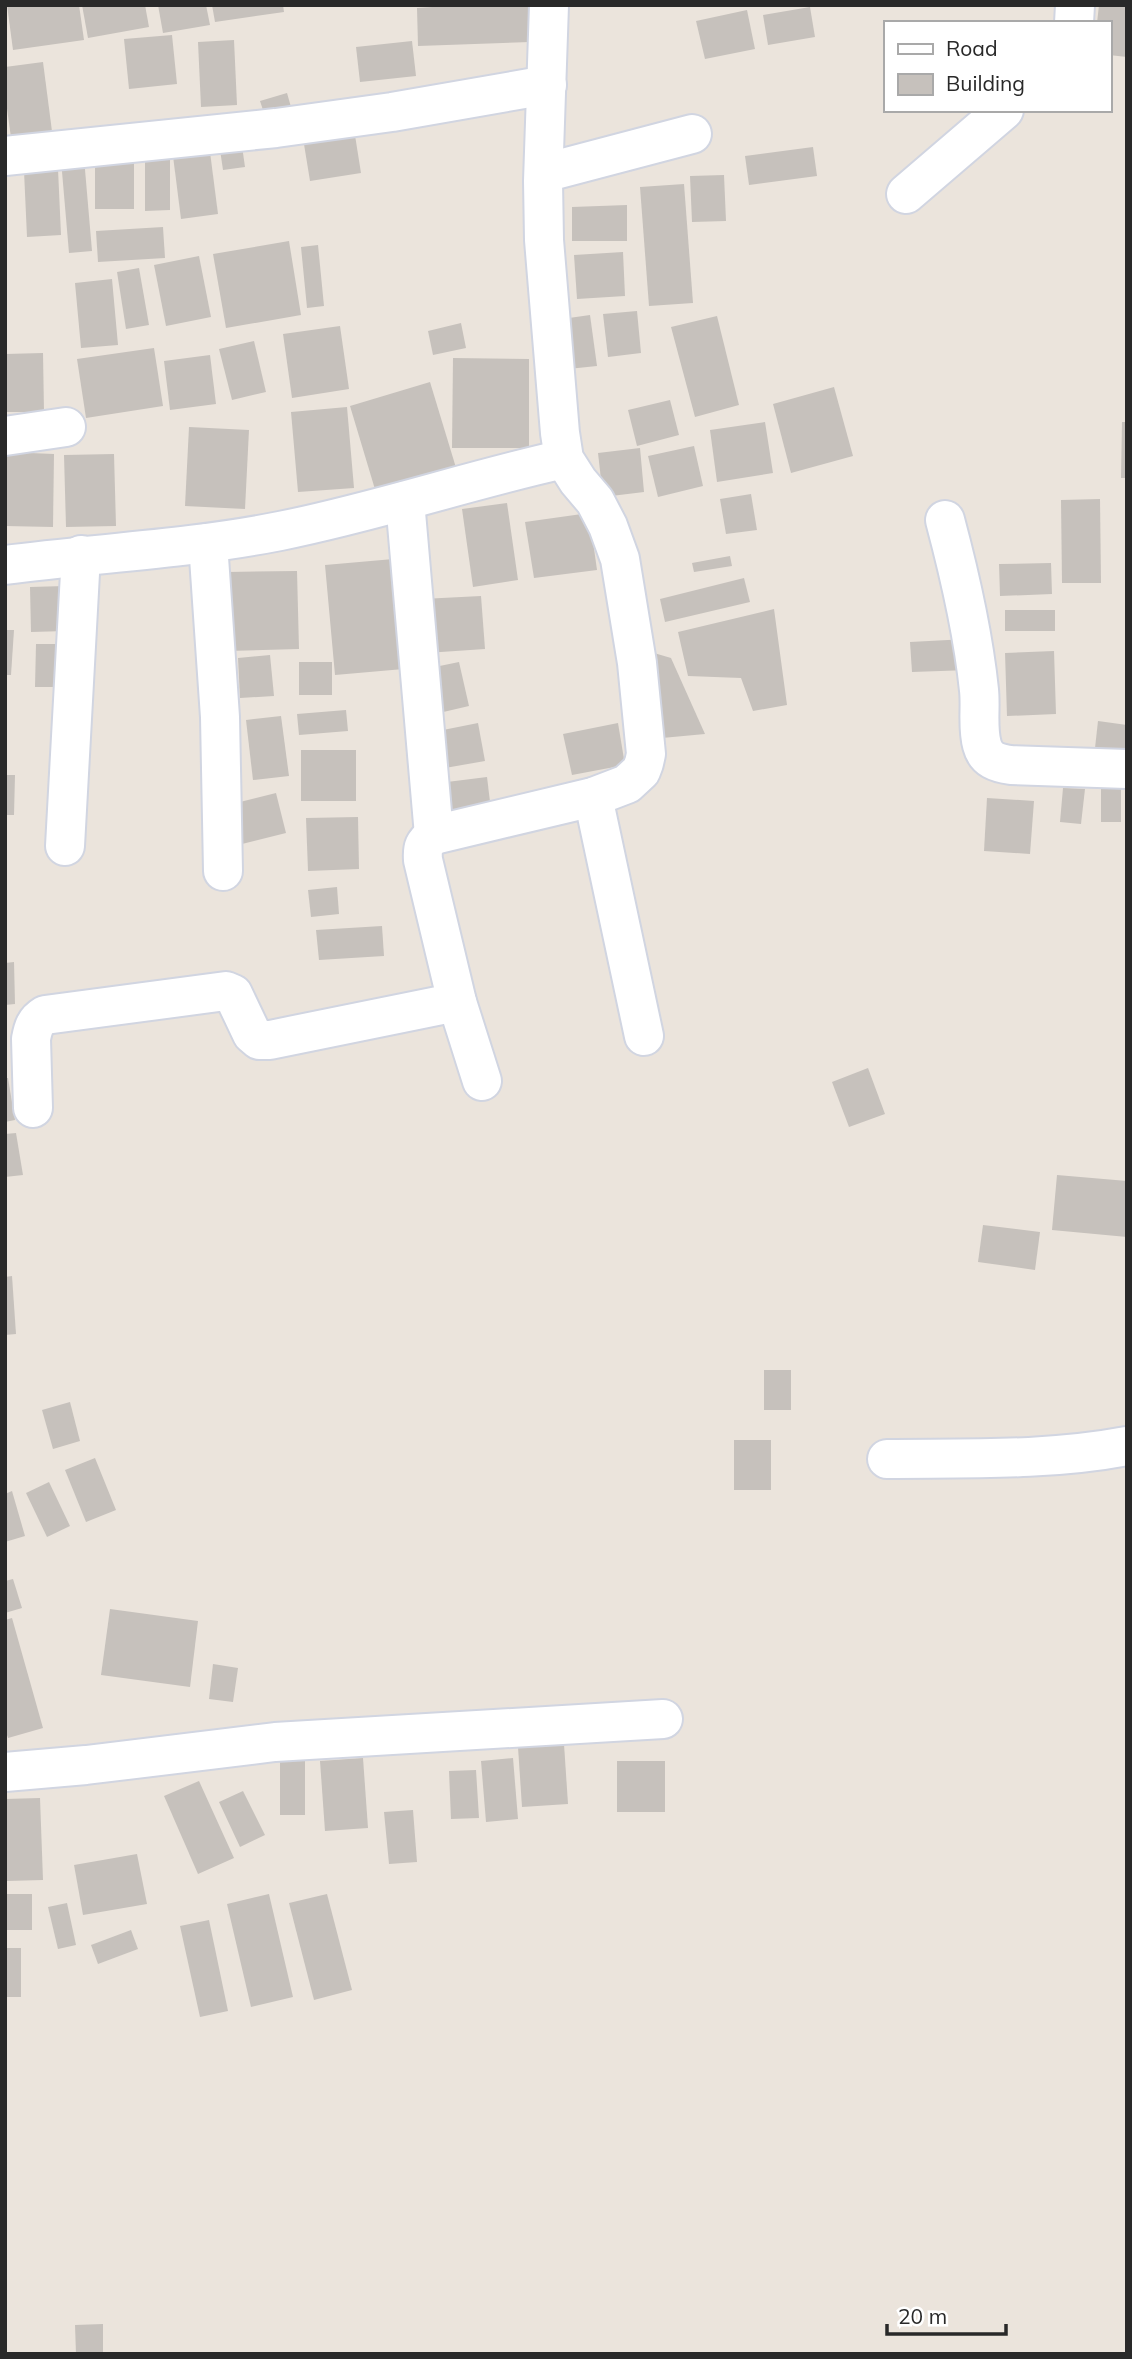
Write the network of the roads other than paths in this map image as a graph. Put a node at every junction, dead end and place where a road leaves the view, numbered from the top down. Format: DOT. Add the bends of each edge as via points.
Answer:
graph roads {
  1 [pos="549,5"];
  2 [pos="547,85"];
  3 [pos="1001,112"];
  4 [pos="692,134"];
  5 [pos="5,156"];
  6 [pos="544,173"];
  7 [pos="906,194"];
  8 [pos="66,427"];
  9 [pos="5,436"];
  10 [pos="564,459"];
  11 [pos="405,501"];
  12 [pos="945,520"];
  13 [pos="208,543"];
  14 [pos="81,555"];
  15 [pos="5,565"];
  16 [pos="1127,769"];
  17 [pos="593,797"];
  18 [pos="433,835"];
  19 [pos="65,846"];
  20 [pos="223,871"];
  21 [pos="457,1002"];
  22 [pos="644,1036"];
  23 [pos="482,1081"];
  24 [pos="33,1108"];
  25 [pos="1127,1446"];
  26 [pos="887,1459"];
  27 [pos="663,1719"];
  28 [pos="5,1772"];
  1 -- 2 [label="street"];
  2 -- 5 [label="street" via="276,128"];
  2 -- 6 [label="street"];
  3 -- 7 [label="street"];
  4 -- 6 [label="street"];
  6 -- 10 [label="street" via="548,305"];
  8 -- 9 [label="street"];
  10 -- 11 [label="street"];
  10 -- 17 [label="street" via="595,501 620,559 646,754 634,780"];
  11 -- 13 [label="street" via="282,531"];
  11 -- 18 [label="street"];
  12 -- 16 [label="street" via="964,587 986,755 1011,765"];
  13 -- 14 [label="street"];
  13 -- 20 [label="street" via="220,718"];
  14 -- 15 [label="street"];
  14 -- 19 [label="street"];
  17 -- 18 [label="street"];
  17 -- 22 [label="street"];
  18 -- 21 [label="street" via="422,849 423,860"];
  21 -- 23 [label="street"];
  21 -- 24 [label="street" via="270,1040 252,1034 233,994 226,990 45,1015 38,1019 31,1039"];
  25 -- 26 [label="street" via="1008,1458"];
  27 -- 28 [label="street" via="275,1742"];
}
